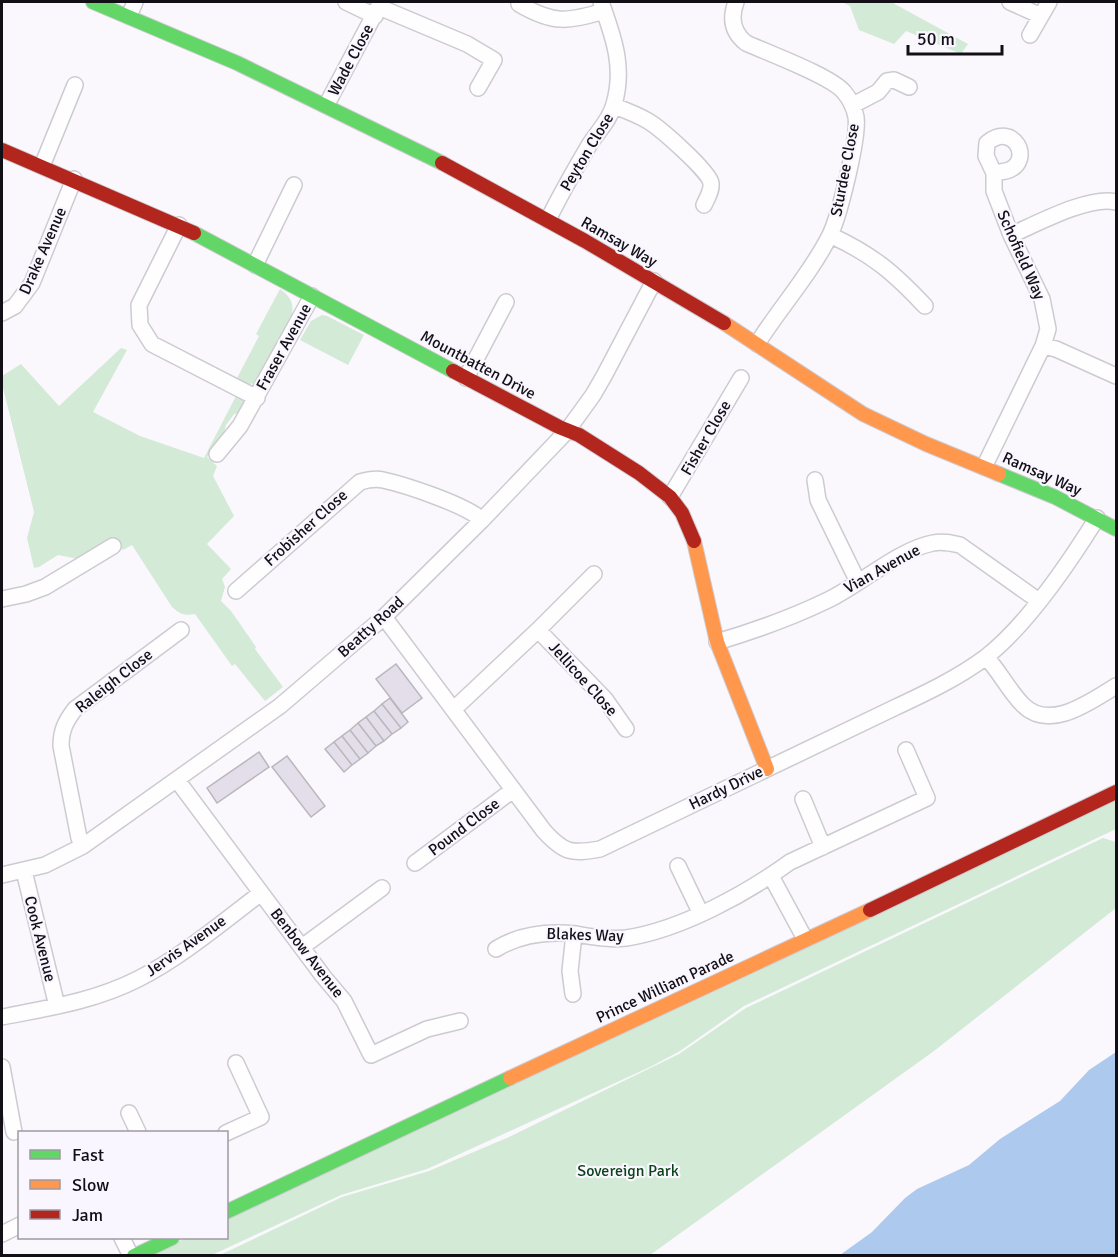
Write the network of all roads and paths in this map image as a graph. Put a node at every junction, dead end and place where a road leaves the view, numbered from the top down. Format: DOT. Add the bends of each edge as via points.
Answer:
graph roads {
  1 [pos="93,2"];
  2 [pos="135,2"];
  3 [pos="346,2"];
  4 [pos="736,2"];
  5 [pos="1010,2"];
  6 [pos="1049,2"];
  7 [pos="516,6"];
  8 [pos="602,6"];
  9 [pos="378,8"];
  10 [pos="129,16"];
  11 [pos="1041,16"];
  12 [pos="1030,35"];
  13 [pos="75,85"];
  14 [pos="909,87"];
  15 [pos="478,88"];
  16 [pos="327,104"];
  17 [pos="614,105"];
  18 [pos="853,105"];
  19 [pos="2,150"];
  20 [pos="42,166"];
  21 [pos="994,173"];
  22 [pos="74,179"];
  23 [pos="294,185"];
  24 [pos="1116,202"];
  25 [pos="704,205"];
  26 [pos="548,220"];
  27 [pos="179,225"];
  28 [pos="830,235"];
  29 [pos="1011,235"];
  30 [pos="255,265"];
  31 [pos="654,281"];
  32 [pos="312,296"];
  33 [pos="506,302"];
  34 [pos="925,306"];
  35 [pos="2,313"];
  36 [pos="757,344"];
  37 [pos="1044,346"];
  38 [pos="1116,376"];
  39 [pos="466,378"];
  40 [pos="741,378"];
  41 [pos="257,398"];
  42 [pos="567,430"];
  43 [pos="217,454"];
  44 [pos="984,467"];
  45 [pos="815,480"];
  46 [pos="670,497"];
  47 [pos="1097,518"];
  48 [pos="482,520"];
  49 [pos="1116,529"];
  50 [pos="113,546"];
  51 [pos="594,574"];
  52 [pos="858,582"];
  53 [pos="236,591"];
  54 [pos="2,598"];
  55 [pos="1039,601"];
  56 [pos="384,617"];
  57 [pos="181,630"];
  58 [pos="538,630"];
  59 [pos="717,642"];
  60 [pos="986,657"];
  61 [pos="1116,686"];
  62 [pos="454,709"];
  63 [pos="626,729"];
  64 [pos="906,750"];
  65 [pos="767,768"];
  66 [pos="177,780"];
  67 [pos="513,790"];
  68 [pos="1116,792"];
  69 [pos="802,799"];
  70 [pos="83,846"];
  71 [pos="823,847"];
  72 [pos="415,863"];
  73 [pos="678,866"];
  74 [pos="24,871"];
  75 [pos="2,875"];
  76 [pos="771,876"];
  77 [pos="382,888"];
  78 [pos="261,892"];
  79 [pos="701,914"];
  80 [pos="574,934"];
  81 [pos="805,939"];
  82 [pos="302,947"];
  83 [pos="496,949"];
  84 [pos="573,993"];
  85 [pos="57,1006"];
  86 [pos="2,1017"];
  87 [pos="460,1021"];
  88 [pos="236,1063"];
  89 [pos="2,1067"];
  90 [pos="129,1113"];
  91 [pos="138,1131"];
  92 [pos="14,1132"];
  93 [pos="228,1132"];
  94 [pos="228,1211"];
  95 [pos="18,1226"];
  96 [pos="2,1234"];
  97 [pos="123,1239"];
  98 [pos="170,1239"];
  99 [pos="132,1256"];
  1 -- 10 [label="street, Ramsay Way"];
  2 -- 10 [label="street"];
  3 -- 9 [label="street, Wade Close"];
  4 -- 18 [label="street, Sturdee Close" via="732,15 739,38 827,79 843,90"];
  5 -- 11 [label="street"];
  6 -- 11 [label="street"];
  7 -- 8 [label="street, Peyton Close" via="537,15 570,20"];
  8 -- 17 [label="street, Peyton Close" via="615,40 618,63"];
  9 -- 15 [label="street, Wade Close" via="497,54"];
  9 -- 16 [label="street, Wade Close"];
  10 -- 16 [label="street, Ramsay Way"];
  11 -- 12 [label="street"];
  13 -- 20 [label="street"];
  14 -- 18 [label="street, Sturdee Close" via="887,81 878,92"];
  16 -- 26 [label="street, Ramsay Way"];
  17 -- 25 [label="street" via="662,131 703,171 711,180"];
  17 -- 26 [label="street, Peyton Close"];
  18 -- 28 [label="street, Sturdee Close" via="856,131"];
  19 -- 20 [label="street, Mountbatten Drive"];
  20 -- 22 [label="street, Mountbatten Drive"];
  21 -- 29 [label="street, Schofield Way" via="994,191"];
  22 -- 27 [label="street, Mountbatten Drive"];
  22 -- 35 [label="street, Drake Avenue" via="32,283 15,306"];
  23 -- 30 [label="street"];
  24 -- 29 [label="street" via="1099,200"];
  26 -- 31 [label="street, Ramsay Way"];
  27 -- 30 [label="street, Mountbatten Drive"];
  27 -- 41 [label="street, Fraser Avenue" via="140,305 140,324 152,344"];
  28 -- 34 [label="street, Sturdee Close" via="871,256"];
  28 -- 36 [label="street, Sturdee Close"];
  29 -- 37 [label="street, Schofield Way" via="1042,299 1048,329"];
  30 -- 32 [label="street, Mountbatten Drive"];
  31 -- 36 [label="street, Ramsay Way"];
  31 -- 42 [label="street, Beatty Road" via="593,395"];
  32 -- 39 [label="street, Mountbatten Drive"];
  32 -- 41 [label="street, Fraser Avenue"];
  33 -- 39 [label="street"];
  36 -- 44 [label="street, Ramsay Way" via="864,415"];
  37 -- 38 [label="street"];
  37 -- 44 [label="street, Schofield Way"];
  39 -- 42 [label="street, Mountbatten Drive"];
  40 -- 46 [label="street, Fisher Close"];
  41 -- 43 [label="street, Fraser Avenue"];
  42 -- 46 [label="street, Mountbatten Drive" via="639,472"];
  42 -- 48 [label="street, Beatty Road"];
  44 -- 47 [label="street, Ramsay Way"];
  45 -- 52 [label="street" via="818,500"];
  46 -- 59 [label="street, Mountbatten Drive" via="682,513 695,545"];
  47 -- 49 [label="street, Ramsay Way"];
  47 -- 55 [label="street, Hardy Drive"];
  48 -- 53 [label="street, Frobisher Close" via="454,503 369,479 360,482"];
  48 -- 56 [label="street, Beatty Road"];
  50 -- 54 [label="street" via="45,587"];
  51 -- 58 [label="street, Jellicoe Close"];
  52 -- 55 [label="street, Vian Avenue" via="916,549 948,542 960,545"];
  52 -- 59 [label="street, Vian Avenue" via="806,610"];
  55 -- 60 [label="street, Hardy Drive"];
  56 -- 62 [label="street, Hardy Drive"];
  56 -- 66 [label="street, Beatty Road" via="280,706"];
  57 -- 70 [label="street, Raleigh Close" via="75,709 66,720 61,746"];
  58 -- 62 [label="street, Jellicoe Close"];
  58 -- 63 [label="street, Jellicoe Close" via="605,699"];
  59 -- 65 [label="street, Mountbatten Drive"];
  60 -- 61 [label="street" via="1023,705 1044,717 1066,713"];
  60 -- 65 [label="street, Hardy Drive" via="940,686"];
  62 -- 67 [label="street, Hardy Drive"];
  64 -- 71 [label="street, Blakes Way" via="927,798"];
  65 -- 67 [label="street, Hardy Drive" via="600,849 583,852 557,846"];
  66 -- 70 [label="street, Beatty Road"];
  66 -- 78 [label="street, Benbow Avenue"];
  67 -- 72 [label="street, Pound Close"];
  68 -- 81 [label="street, Prince William Parade"];
  69 -- 71 [label="street"];
  70 -- 74 [label="street, Beatty Road"];
  71 -- 76 [label="street, Blakes Way"];
  73 -- 79 [label="street"];
  74 -- 75 [label="street, Beatty Road"];
  74 -- 85 [label="street, Cook Avenue"];
  76 -- 79 [label="street, Blakes Way"];
  76 -- 81 [label="street"];
  77 -- 82 [label="street"];
  78 -- 82 [label="street, Benbow Avenue"];
  78 -- 85 [label="street, Jervis Avenue" via="162,966 111,991"];
  79 -- 80 [label="street, Blakes Way" via="625,938"];
  80 -- 83 [label="street, Blakes Way" via="535,934"];
  80 -- 84 [label="street" via="570,971"];
  81 -- 94 [label="street, Prince William Parade"];
  82 -- 87 [label="street, Benbow Avenue" via="344,1001 371,1055 428,1029"];
  85 -- 86 [label="street, Jervis Avenue"];
  88 -- 93 [label="street" via="261,1117"];
  89 -- 92 [label="street"];
  90 -- 91 [label="street"];
  95 -- 96 [label="street"];
  97 -- 99 [label="street"];
  98 -- 99 [label="street"];
}
